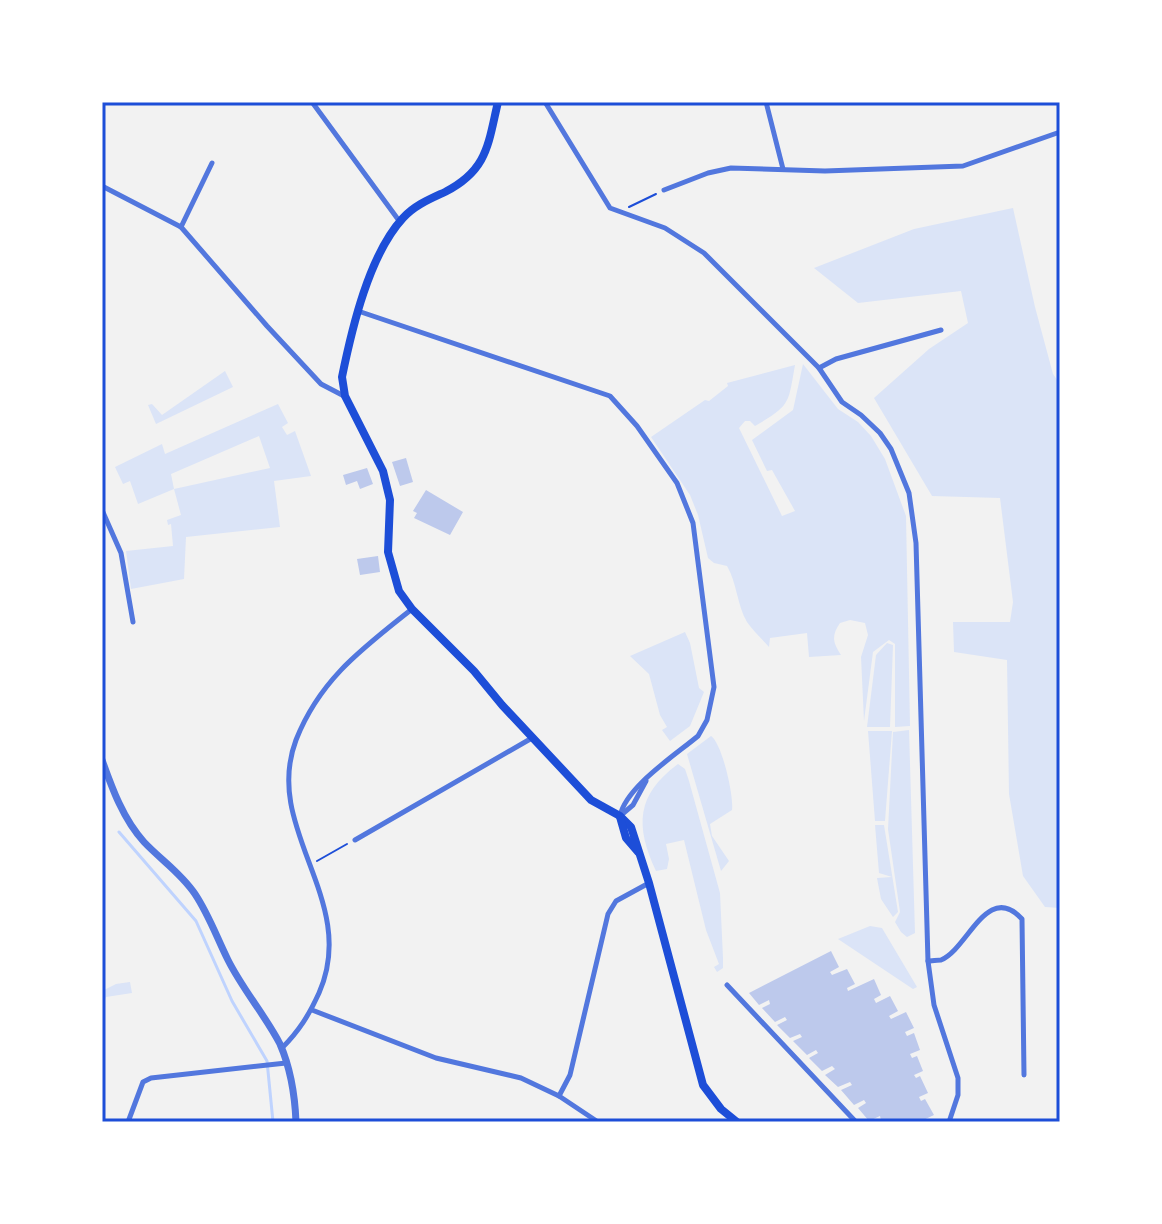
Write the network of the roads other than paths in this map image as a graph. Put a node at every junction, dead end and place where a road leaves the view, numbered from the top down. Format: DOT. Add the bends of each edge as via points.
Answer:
graph roads {
  1 [pos="312,102"];
  2 [pos="498,102"];
  3 [pos="545,102"];
  4 [pos="766,102"];
  5 [pos="1060,132"];
  6 [pos="212,163"];
  7 [pos="783,169"];
  8 [pos="102,186"];
  9 [pos="664,190"];
  10 [pos="400,222"];
  11 [pos="181,227"];
  12 [pos="357,310"];
  13 [pos="941,330"];
  14 [pos="819,368"];
  15 [pos="345,396"];
  16 [pos="102,510"];
  17 [pos="412,609"];
  18 [pos="133,622"];
  19 [pos="533,738"];
  20 [pos="102,760"];
  21 [pos="620,816"];
  22 [pos="355,840"];
  23 [pos="649,883"];
  24 [pos="928,961"];
  25 [pos="727,985"];
  26 [pos="312,1010"];
  27 [pos="282,1048"];
  28 [pos="286,1063"];
  29 [pos="1024,1075"];
  30 [pos="559,1096"];
  31 [pos="128,1122"];
  32 [pos="296,1122"];
  33 [pos="598,1122"];
  34 [pos="737,1122"];
  35 [pos="856,1122"];
  36 [pos="949,1122"];
  1 -- 10 [label="street"];
  2 -- 10 [label="main road" via="479,167"];
  3 -- 14 [label="street" via="613,211 665,228 704,253"];
  4 -- 7 [label="street"];
  5 -- 7 [label="street" via="963,166"];
  6 -- 11 [label="street"];
  7 -- 9 [label="street" via="731,168"];
  8 -- 11 [label="street"];
  10 -- 12 [label="main road"];
  11 -- 15 [label="street" via="321,384"];
  12 -- 15 [label="main road" via="342,377"];
  12 -- 21 [label="street" via="610,396 677,483 697,537 714,673 712,704 698,736 637,785"];
  13 -- 14 [label="street"];
  14 -- 24 [label="street" via="842,402 891,449 909,493 916,543"];
  15 -- 17 [label="main road" via="383,471 390,500 389,560 399,591"];
  16 -- 18 [label="street" via="121,553"];
  17 -- 19 [label="main road"];
  17 -- 26 [label="street" via="333,676 295,743 290,805 325,906 330,937 328,973"];
  19 -- 21 [label="main road" via="591,800"];
  19 -- 22 [label="street"];
  20 -- 27 [label="street" via="130,823 196,894"];
  21 -- 23 [label="main road"];
  23 -- 30 [label="street" via="616,901 608,914 570,1075"];
  23 -- 34 [label="main road" via="703,1085"];
  24 -- 29 [label="street" via="944,958 1000,907 1022,919"];
  24 -- 36 [label="street" via="934,1005 958,1078"];
  25 -- 35 [label="street"];
  26 -- 27 [label="street"];
  26 -- 30 [label="street" via="436,1058 521,1078"];
  27 -- 28 [label="street"];
  28 -- 31 [label="street" via="151,1078 143,1082"];
  28 -- 32 [label="street"];
  30 -- 33 [label="street"];
}
